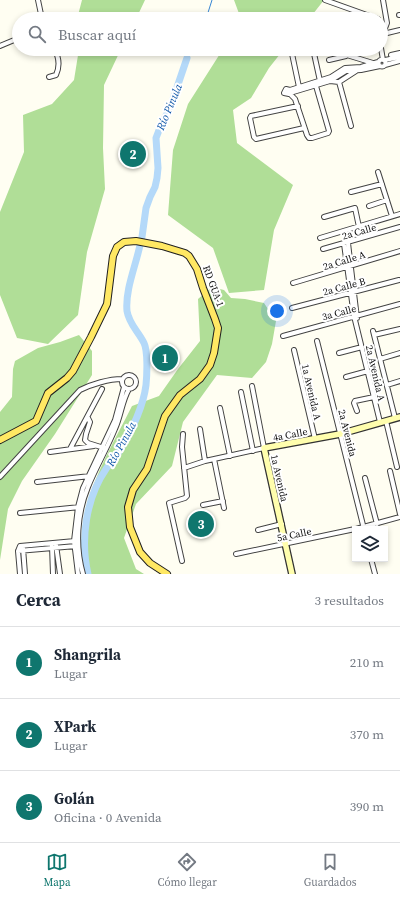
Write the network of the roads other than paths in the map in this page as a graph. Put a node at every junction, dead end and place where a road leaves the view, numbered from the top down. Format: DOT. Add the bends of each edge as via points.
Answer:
graph roads {
  1 [pos="38,0"];
  2 [pos="325,0"];
  3 [pos="382,0"];
  4 [pos="41,12"];
  5 [pos="358,12"];
  6 [pos="385,12"];
  7 [pos="400,30"];
  8 [pos="388,34"];
  9 [pos="12,41"];
  10 [pos="0,46"];
  11 [pos="400,53"];
  12 [pos="391,55"];
  13 [pos="57,56"];
  14 [pos="292,56"];
  15 [pos="315,56"];
  16 [pos="343,56"];
  17 [pos="351,56"];
  18 [pos="382,56"];
  19 [pos="400,57"];
  20 [pos="329,60"];
  21 [pos="400,61"];
  22 [pos="381,62"];
  23 [pos="356,71"];
  24 [pos="49,77"];
  25 [pos="320,81"];
  26 [pos="330,81"];
  27 [pos="339,82"];
  28 [pos="316,86"];
  29 [pos="299,87"];
  30 [pos="290,92"];
  31 [pos="298,106"];
  32 [pos="351,126"];
  33 [pos="304,128"];
  34 [pos="378,172"];
  35 [pos="382,184"];
  36 [pos="351,192"];
  37 [pos="387,200"];
  38 [pos="369,206"];
  39 [pos="400,214"];
  40 [pos="392,216"];
  41 [pos="324,217"];
  42 [pos="360,227"];
  43 [pos="400,227"];
  44 [pos="320,238"];
  45 [pos="346,243"];
  46 [pos="323,249"];
  47 [pos="400,251"];
  48 [pos="350,267"];
  49 [pos="399,280"];
  50 [pos="293,283"];
  51 [pos="353,292"];
  52 [pos="400,304"];
  53 [pos="292,308"];
  54 [pos="356,316"];
  55 [pos="400,329"];
  56 [pos="283,336"];
  57 [pos="317,341"];
  58 [pos="362,347"];
  59 [pos="294,350"];
  60 [pos="339,353"];
  61 [pos="400,353"];
  62 [pos="380,359"];
  63 [pos="368,371"];
  64 [pos="346,377"];
  65 [pos="122,379"];
  66 [pos="400,381"];
  67 [pos="387,385"];
  68 [pos="252,386"];
  69 [pos="124,387"];
  70 [pos="129,389"];
  71 [pos="102,390"];
  72 [pos="242,392"];
  73 [pos="374,396"];
  74 [pos="220,408"];
  75 [pos="357,411"];
  76 [pos="398,417"];
  77 [pos="88,418"];
  78 [pos="383,422"];
  79 [pos="200,429"];
  80 [pos="183,434"];
  81 [pos="340,434"];
  82 [pos="315,439"];
  83 [pos="0,440"];
  84 [pos="95,446"];
  85 [pos="104,448"];
  86 [pos="264,448"];
  87 [pos="70,449"];
  88 [pos="253,451"];
  89 [pos="50,452"];
  90 [pos="230,456"];
  91 [pos="214,459"];
  92 [pos="205,461"];
  93 [pos="397,467"];
  94 [pos="184,468"];
  95 [pos="390,471"];
  96 [pos="91,476"];
  97 [pos="0,477"];
  98 [pos="365,478"];
  99 [pos="37,482"];
  100 [pos="223,500"];
  101 [pos="203,505"];
  102 [pos="80,507"];
  103 [pos="224,508"];
  104 [pos="20,512"];
  105 [pos="400,514"];
  106 [pos="400,517"];
  107 [pos="282,524"];
  108 [pos="377,524"];
  109 [pos="363,526"];
  110 [pos="370,526"];
  111 [pos="258,530"];
  112 [pos="352,530"];
  113 [pos="76,543"];
  114 [pos="286,544"];
  115 [pos="54,545"];
  116 [pos="22,549"];
  117 [pos="236,554"];
  118 [pos="182,561"];
  119 [pos="372,562"];
  120 [pos="20,574"];
  121 [pos="25,574"];
  122 [pos="53,574"];
  123 [pos="60,574"];
  124 [pos="78,574"];
  125 [pos="83,574"];
  126 [pos="167,574"];
  127 [pos="292,574"];
  128 [pos="374,574"];
  1 -- 4 [label="street"];
  2 -- 5 [label="street"];
  3 -- 6 [label="street"];
  7 -- 8 [label="street"];
  9 -- 10 [label="street"];
  11 -- 12 [label="street"];
  13 -- 24 [label="street" via="58,70 56,75"];
  14 -- 29 [label="street"];
  15 -- 25 [label="street"];
  16 -- 20 [label="street"];
  17 -- 22 [label="street"];
  18 -- 22 [label="street"];
  19 -- 22 [label="street"];
  21 -- 22 [label="street"];
  22 -- 23 [label="street"];
  22 -- 25 [label="street" via="345,68"];
  23 -- 26 [label="street" via="349,70"];
  23 -- 27 [label="street"];
  25 -- 29 [label="street"];
  26 -- 27 [label="street"];
  26 -- 28 [label="street"];
  27 -- 32 [label="street"];
  28 -- 30 [label="street"];
  28 -- 33 [label="street" via="329,131 310,138 307,137"];
  29 -- 30 [label="street"];
  30 -- 31 [label="street"];
  31 -- 33 [label="street"];
  31 -- 33 [label="street" via="251,116 254,137 256,139"];
  34 -- 35 [label="street"];
  35 -- 36 [label="street"];
  35 -- 37 [label="street"];
  37 -- 38 [label="street"];
  37 -- 40 [label="street"];
  39 -- 40 [label="street"];
  40 -- 42 [label="street"];
  41 -- 42 [label="street" via="355,208"];
  42 -- 44 [label="street"];
  43 -- 45 [label="street, 2a Calle"];
  45 -- 46 [label="street, 2a Calle"];
  45 -- 48 [label="street, 2a Avenida A"];
  47 -- 48 [label="street, 2a Calle A"];
  48 -- 50 [label="street, 2a Calle A"];
  48 -- 51 [label="street, 2a Avenida A"];
  49 -- 51 [label="street, 2a Calle B"];
  51 -- 53 [label="street, 2a Calle B"];
  51 -- 54 [label="street, 2a Avenida A"];
  52 -- 54 [label="street, 3a Calle"];
  54 -- 56 [label="street, 3a Calle"];
  54 -- 58 [label="street, 2a Avenida A"];
  55 -- 62 [label="street" via="374,333"];
  57 -- 81 [label="street, 2a Avenida"];
  58 -- 60 [label="street"];
  58 -- 63 [label="street, 2a Avenida A"];
  59 -- 82 [label="street, 1a Avenida A"];
  61 -- 62 [label="street"];
  62 -- 67 [label="street"];
  63 -- 64 [label="street"];
  63 -- 73 [label="street, 2a Avenida A"];
  65 -- 69 [label="street"];
  65 -- 70 [label="street" via="129,375 135,379 136,384"];
  65 -- 97 [label="street" via="80,390"];
  66 -- 67 [label="street"];
  67 -- 76 [label="street"];
  68 -- 86 [label="street, 1a Avenida"];
  69 -- 70 [label="street"];
  69 -- 85 [label="street"];
  70 -- 85 [label="street" via="116,429"];
  71 -- 77 [label="street"];
  72 -- 88 [label="street"];
  73 -- 75 [label="street" via="354,401"];
  73 -- 78 [label="street, 2a Avenida A"];
  74 -- 90 [label="street"];
  76 -- 78 [label="main road, 4a Calle"];
  77 -- 84 [label="street" via="90,422 85,440"];
  77 -- 87 [label="street"];
  78 -- 81 [label="main road, 4a Calle"];
  78 -- 93 [label="street, 2a Avenida A"];
  79 -- 92 [label="street"];
  80 -- 94 [label="street"];
  81 -- 82 [label="main road, 4a Calle"];
  81 -- 109 [label="street, 2a Avenida"];
  82 -- 86 [label="main road, 4a Calle"];
  83 -- 126 [label="main road, RD GUA-1" via="36,421 48,393 73,371 107,304 113,256 117,247 124,242 136,241 162,246 189,256 197,269 218,328 214,353 210,365 200,379 180,394 165,416 147,468 133,490 128,507 130,527 140,552 150,563"];
  84 -- 85 [label="street"];
  84 -- 87 [label="street"];
  85 -- 96 [label="street"];
  86 -- 88 [label="street, 4a Calle"];
  86 -- 107 [label="main road, 1a Avenida"];
  87 -- 89 [label="street"];
  88 -- 90 [label="street, 4a Calle"];
  90 -- 91 [label="street, 4a Calle"];
  91 -- 92 [label="street, 4a Calle"];
  91 -- 100 [label="street"];
  92 -- 94 [label="street, 4a Calle"];
  94 -- 118 [label="street" via="186,497 168,503"];
  95 -- 105 [label="street"];
  96 -- 99 [label="street"];
  96 -- 102 [label="street" via="82,493"];
  98 -- 108 [label="street"];
  100 -- 101 [label="street"];
  100 -- 103 [label="street"];
  102 -- 104 [label="street"];
  102 -- 113 [label="street"];
  106 -- 108 [label="street, 5a Calle"];
  107 -- 111 [label="street"];
  107 -- 114 [label="main road, 1a Avenida"];
  108 -- 110 [label="street, 5a Calle"];
  112 -- 114 [label="street, 5a Calle"];
  113 -- 115 [label="street"];
  113 -- 124 [label="street"];
  113 -- 125 [label="street"];
  114 -- 117 [label="street, 5a Calle"];
  114 -- 127 [label="main road, 1a Avenida"];
  115 -- 116 [label="street"];
  115 -- 122 [label="street"];
  115 -- 123 [label="street"];
  116 -- 120 [label="street"];
  116 -- 121 [label="street"];
  119 -- 128 [label="street"];
}
